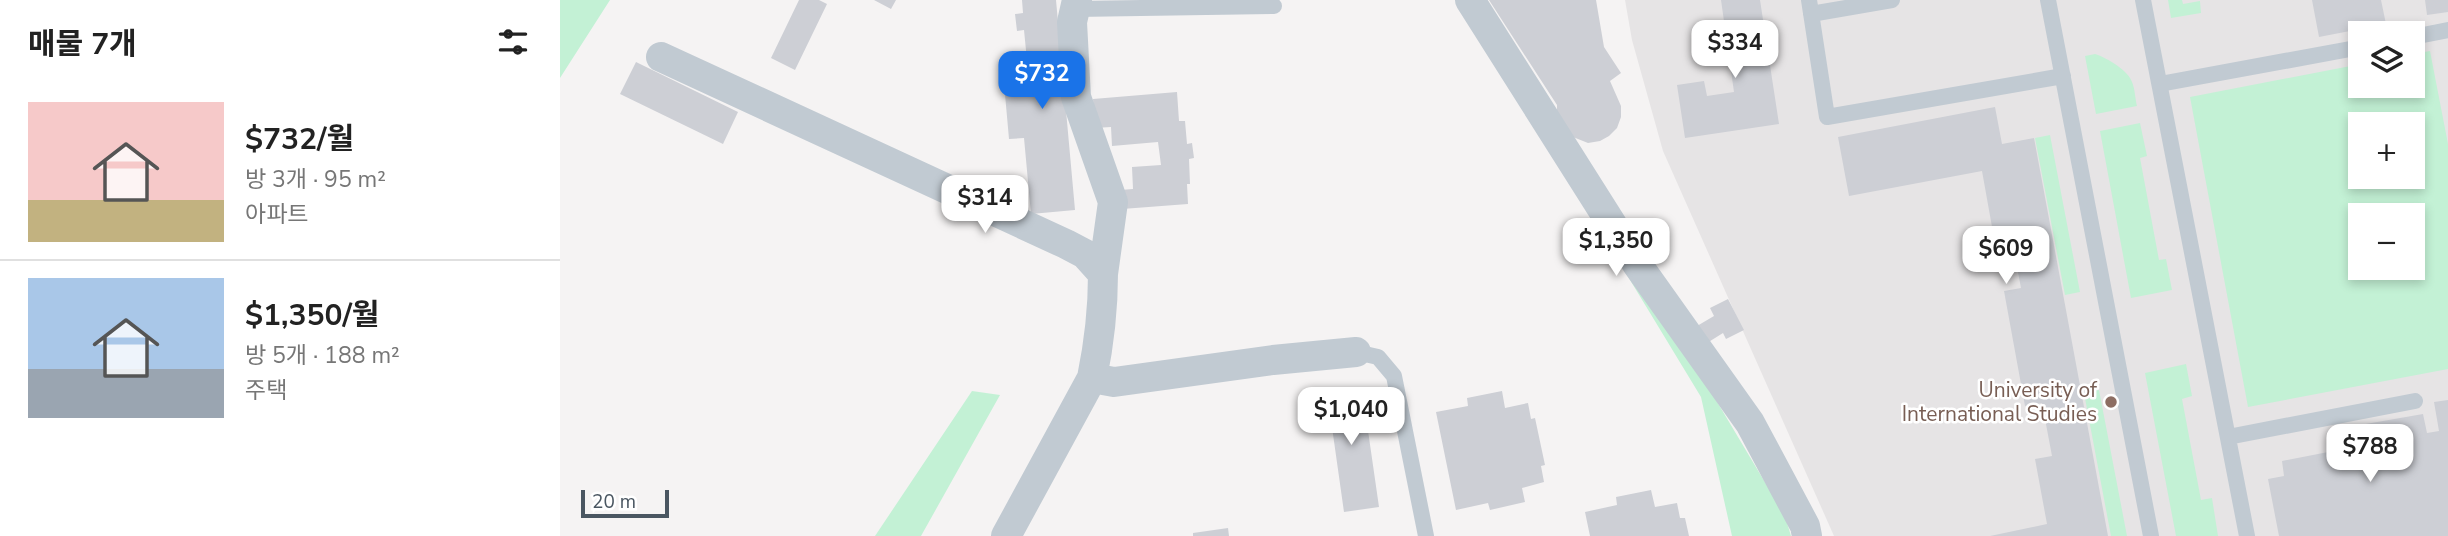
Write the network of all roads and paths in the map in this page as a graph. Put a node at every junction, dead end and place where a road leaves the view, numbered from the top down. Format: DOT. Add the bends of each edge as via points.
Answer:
graph roads {
  1 [pos="1470,0"];
  2 [pos="2049,0"];
  3 [pos="2143,0"];
  4 [pos="1882,1"];
  5 [pos="1076,5"];
  6 [pos="1274,6"];
  7 [pos="1810,7"];
  8 [pos="2448,30"];
  9 [pos="2425,35"];
  10 [pos="2348,49"];
  11 [pos="661,57"];
  12 [pos="2063,76"];
  13 [pos="2160,84"];
  14 [pos="1103,274"];
  15 [pos="1356,352"];
  16 [pos="1092,378"];
  17 [pos="2415,401"];
  18 [pos="2228,437"];
  19 [pos="1006,536"];
  20 [pos="1426,536"];
  21 [pos="1807,536"];
  22 [pos="2151,536"];
  23 [pos="2247,536"];
  1 -- 21 [label="street" via="1637,264 1750,423"];
  2 -- 12 [label="lane"];
  3 -- 13 [label="lane"];
  4 -- 7 [label="lane"];
  5 -- 6 [label="lane"];
  5 -- 14 [label="street" via="1072,22 1076,97 1113,202"];
  7 -- 12 [label="lane" via="1827,117"];
  8 -- 9 [label="lane"];
  10 -- 13 [label="lane"];
  11 -- 14 [label="street" via="1066,244 1085,254"];
  12 -- 22 [label="lane"];
  13 -- 18 [label="lane"];
  14 -- 16 [label="street"];
  15 -- 16 [label="street" via="1114,382"];
  15 -- 20 [label="lane" via="1378,357 1394,376"];
  16 -- 19 [label="street"];
  17 -- 18 [label="lane"];
  18 -- 23 [label="lane"];
}
